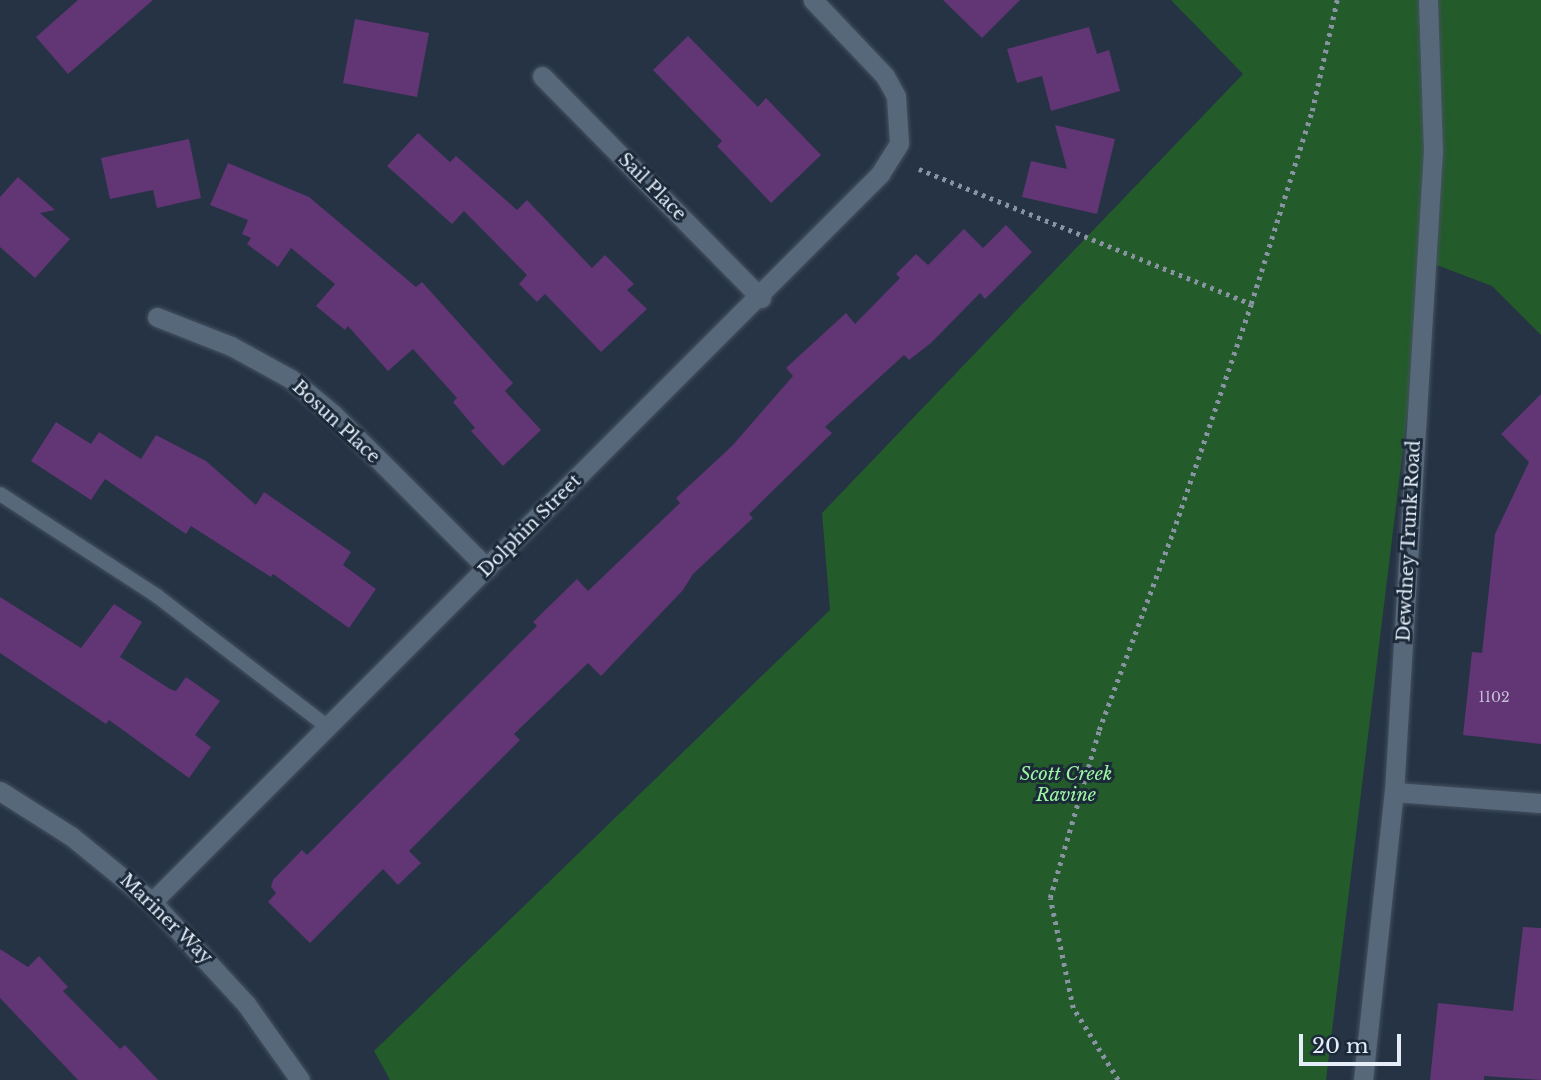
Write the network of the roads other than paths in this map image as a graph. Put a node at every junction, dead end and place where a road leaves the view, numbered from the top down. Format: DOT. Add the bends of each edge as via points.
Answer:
graph roads {
  1 [pos="813,0"];
  2 [pos="1428,0"];
  3 [pos="542,76"];
  4 [pos="761,298"];
  5 [pos="157,317"];
  6 [pos="0,494"];
  7 [pos="487,568"];
  8 [pos="328,727"];
  9 [pos="0,791"];
  10 [pos="1394,792"];
  11 [pos="1541,803"];
  12 [pos="152,902"];
  13 [pos="300,1080"];
  14 [pos="1363,1080"];
  1 -- 4 [label="street, Dolphin Street" via="885,76 897,96 899,143 866,192"];
  2 -- 10 [label="street, Dewdney Trunk Road" via="1433,151"];
  3 -- 4 [label="street, Sail Place"];
  4 -- 7 [label="street, Dolphin Street"];
  5 -- 7 [label="street, Bosun Place" via="231,346 290,379 333,414"];
  6 -- 8 [label="lane" via="157,596"];
  7 -- 8 [label="street, Dolphin Street"];
  8 -- 12 [label="street, Dolphin Street"];
  9 -- 12 [label="street, Mariner Way" via="71,836"];
  10 -- 11 [label="street"];
  10 -- 14 [label="street, Dewdney Trunk Road"];
  12 -- 13 [label="street, Mariner Way" via="246,1004"];
}
